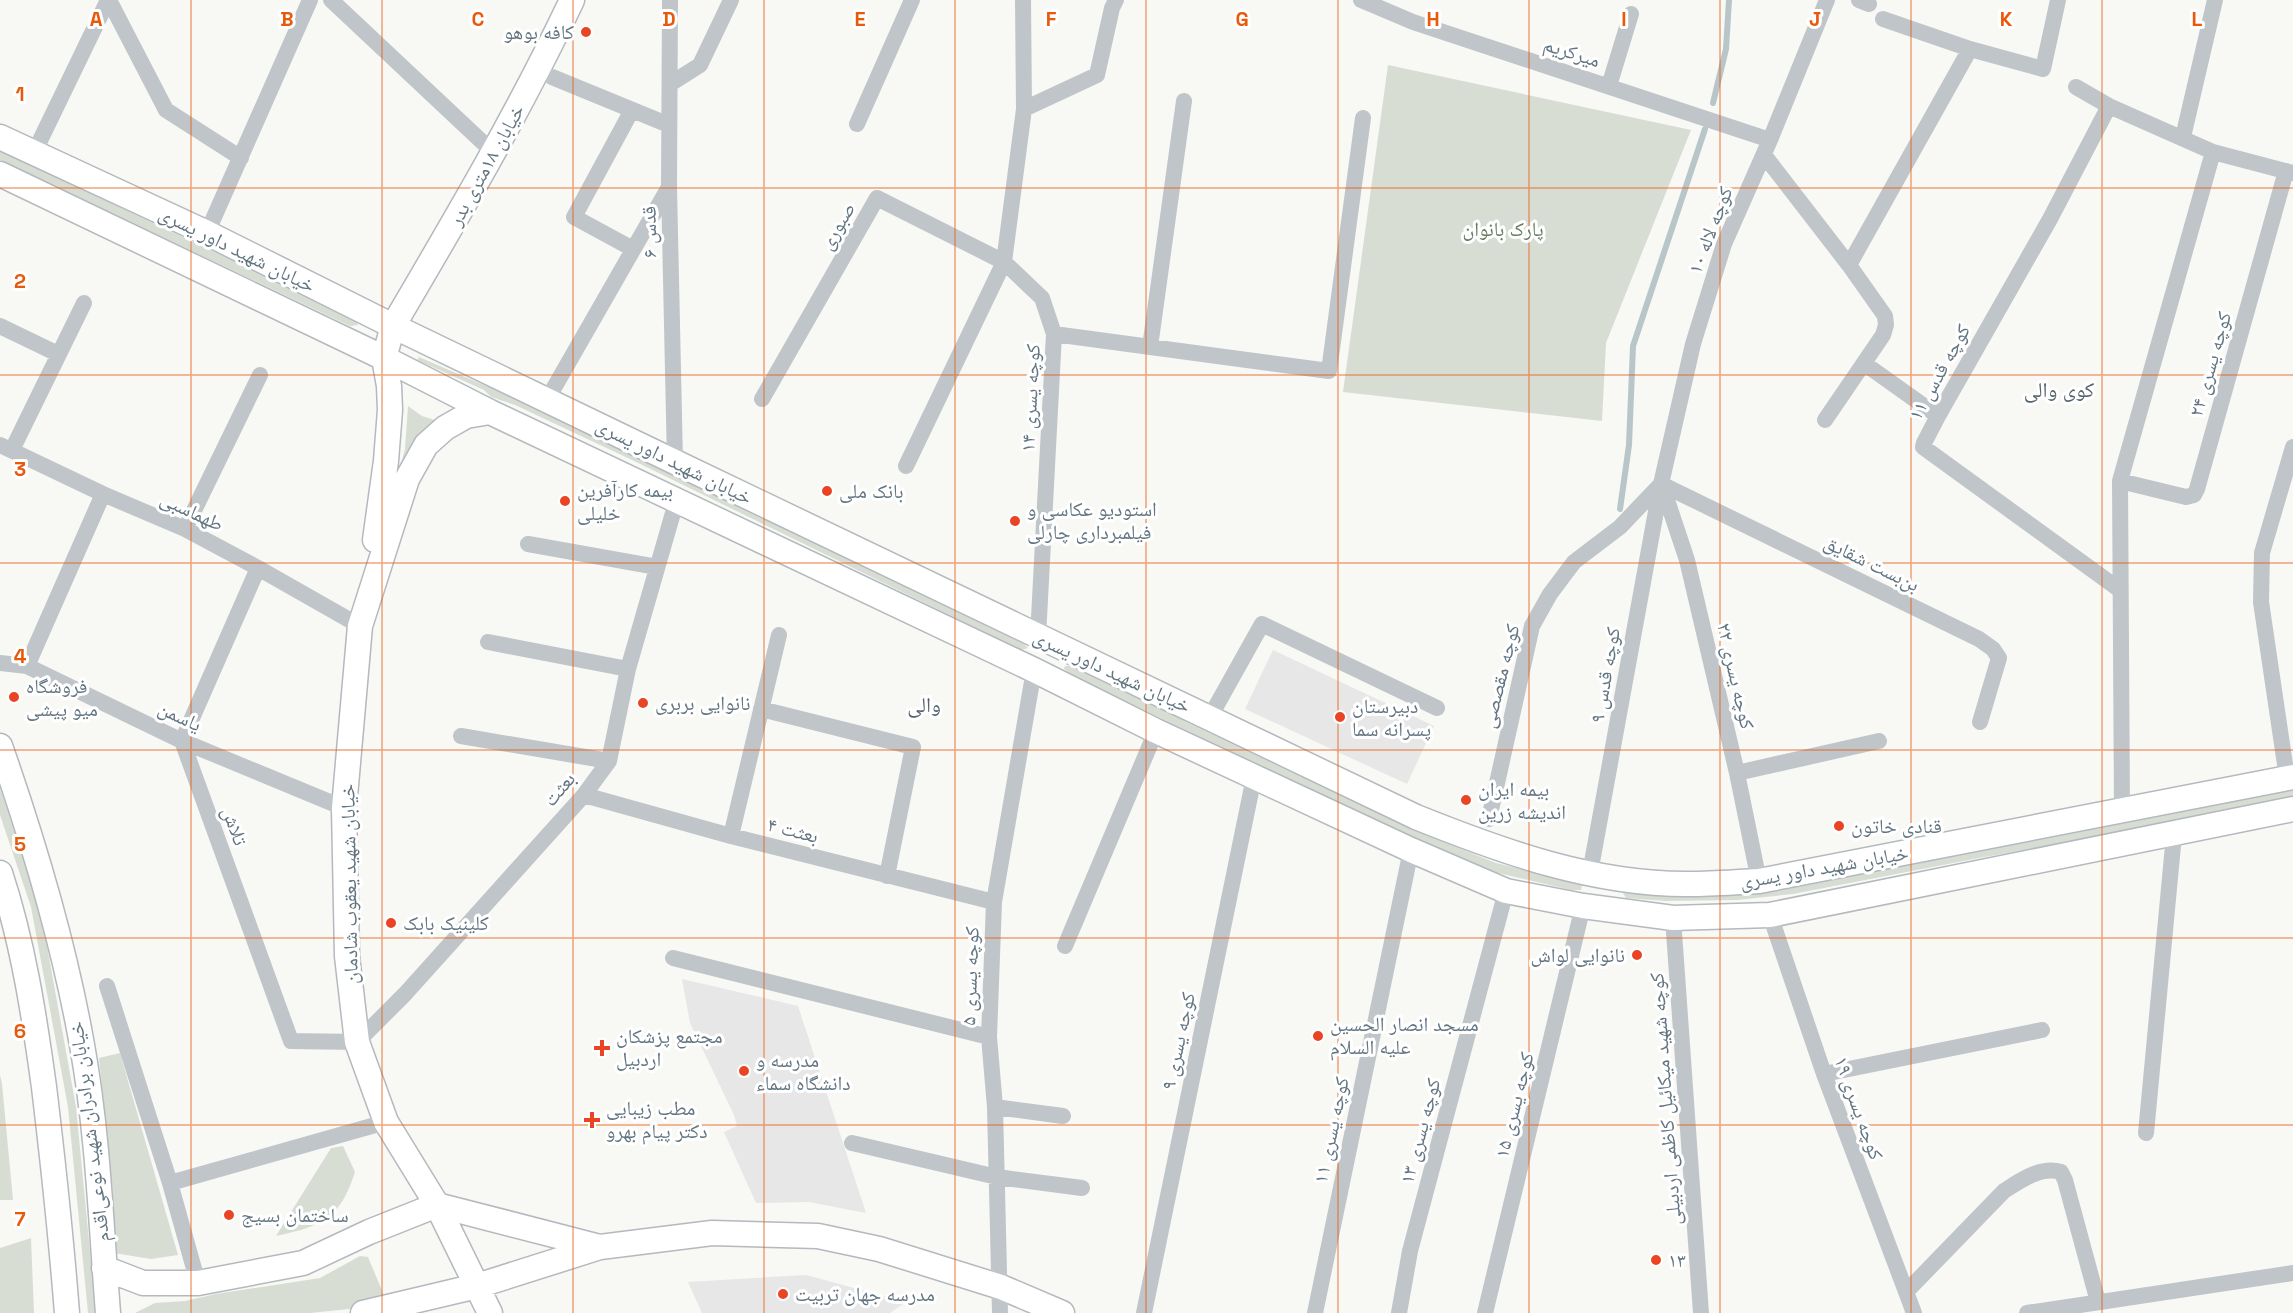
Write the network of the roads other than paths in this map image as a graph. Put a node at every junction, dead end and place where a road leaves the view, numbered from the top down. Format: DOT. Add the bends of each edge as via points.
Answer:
graph roads {
  1 [pos="108,0"];
  2 [pos="310,0"];
  3 [pos="331,0"];
  4 [pos="572,0"];
  5 [pos="670,0"];
  6 [pos="731,0"];
  7 [pos="912,0"];
  8 [pos="1023,0"];
  9 [pos="1116,0"];
  10 [pos="1361,0"];
  11 [pos="1827,0"];
  12 [pos="2058,0"];
  13 [pos="2215,0"];
  14 [pos="1631,14"];
  15 [pos="1883,19"];
  16 [pos="1970,49"];
  17 [pos="552,77"];
  18 [pos="670,84"];
  19 [pos="1609,86"];
  20 [pos="2076,87"];
  21 [pos="1184,101"];
  22 [pos="2109,106"];
  23 [pos="1024,109"];
  24 [pos="632,110"];
  25 [pos="1363,118"];
  26 [pos="857,124"];
  27 [pos="669,125"];
  28 [pos="0,137"];
  29 [pos="2183,137"];
  30 [pos="1767,147"];
  31 [pos="2212,152"];
  32 [pos="34,153"];
  33 [pos="494,153"];
  34 [pos="241,158"];
  35 [pos="2289,172"];
  36 [pos="0,174"];
  37 [pos="669,187"];
  38 [pos="207,233"];
  39 [pos="633,249"];
  40 [pos="1004,262"];
  41 [pos="1849,265"];
  42 [pos="84,303"];
  43 [pos="0,326"];
  44 [pos="393,326"];
  45 [pos="1054,334"];
  46 [pos="1150,347"];
  47 [pos="58,354"];
  48 [pos="384,358"];
  49 [pos="1865,364"];
  50 [pos="260,375"];
  51 [pos="762,399"];
  52 [pos="547,400"];
  53 [pos="490,412"];
  54 [pos="1938,416"];
  55 [pos="1826,420"];
  56 [pos="6,447"];
  57 [pos="2293,447"];
  58 [pos="675,462"];
  59 [pos="906,466"];
  60 [pos="2120,481"];
  61 [pos="1661,484"];
  62 [pos="103,494"];
  63 [pos="677,499"];
  64 [pos="185,530"];
  65 [pos="528,544"];
  66 [pos="258,567"];
  67 [pos="657,567"];
  68 [pos="2120,590"];
  69 [pos="363,615"];
  70 [pos="779,635"];
  71 [pos="1038,637"];
  72 [pos="488,642"];
  73 [pos="0,663"];
  74 [pos="27,666"];
  75 [pos="627,669"];
  76 [pos="1034,670"];
  77 [pos="1437,708"];
  78 [pos="761,710"];
  79 [pos="1210,717"];
  80 [pos="1980,722"];
  81 [pos="1156,731"];
  82 [pos="461,736"];
  83 [pos="182,741"];
  84 [pos="1880,741"];
  85 [pos="0,746"];
  86 [pos="609,760"];
  87 [pos="1737,773"];
  88 [pos="1254,777"];
  89 [pos="2290,777"];
  90 [pos="584,795"];
  91 [pos="344,808"];
  92 [pos="2293,809"];
  93 [pos="2122,811"];
  94 [pos="1489,819"];
  95 [pos="2174,835"];
  96 [pos="731,836"];
  97 [pos="1411,850"];
  98 [pos="0,873"];
  99 [pos="1590,873"];
  100 [pos="888,876"];
  101 [pos="1759,881"];
  102 [pos="1506,891"];
  103 [pos="994,902"];
  104 [pos="1583,906"];
  105 [pos="1770,915"];
  106 [pos="1673,918"];
  107 [pos="1065,946"];
  108 [pos="673,958"];
  109 [pos="107,986"];
  110 [pos="2042,1030"];
  111 [pos="989,1037"];
  112 [pos="357,1042"];
  113 [pos="1824,1074"];
  114 [pos="995,1107"];
  115 [pos="1063,1116"];
  116 [pos="386,1122"];
  117 [pos="2146,1133"];
  118 [pos="852,1143"];
  119 [pos="997,1178"];
  120 [pos="170,1183"];
  121 [pos="1082,1188"];
  122 [pos="437,1205"];
  123 [pos="600,1247"];
  124 [pos="104,1268"];
  125 [pos="2293,1273"];
  126 [pos="198,1283"];
  127 [pos="477,1286"];
  128 [pos="1001,1287"];
  129 [pos="1906,1292"];
  130 [pos="2098,1302"];
  131 [pos="67,1313"];
  132 [pos="108,1313"];
  133 [pos="363,1313"];
  134 [pos="490,1313"];
  135 [pos="1000,1313"];
  136 [pos="1062,1313"];
  137 [pos="1144,1313"];
  138 [pos="1315,1313"];
  139 [pos="1399,1313"];
  140 [pos="1485,1313"];
  141 [pos="1701,1313"];
  142 [pos="1914,1313"];
  143 [pos="2027,1313"];
  1 -- 32 [label="street"];
  1 -- 34 [label="street" via="166,110"];
  2 -- 34 [label="street"];
  3 -- 33 [label="street"];
  4 -- 33 [label="main road, خیابان ۱۸متری بدر"];
  5 -- 18 [label="street, قدس ۶"];
  6 -- 18 [label="street" via="700,65"];
  7 -- 26 [label="street"];
  8 -- 23 [label="street"];
  9 -- 23 [label="street" via="1097,75"];
  10 -- 19 [label="street, میرکریم" via="1413,22"];
  11 -- 30 [label="street, کوچه لاله ۱۰"];
  12 -- 16 [label="street" via="2043,69"];
  13 -- 29 [label="street"];
  14 -- 19 [label="street"];
  15 -- 16 [label="street"];
  16 -- 41 [label="street"];
  17 -- 24 [label="street"];
  18 -- 27 [label="street, قدس ۶"];
  19 -- 30 [label="street, میرکریم"];
  20 -- 22 [label="street"];
  21 -- 46 [label="street"];
  22 -- 29 [label="street"];
  22 -- 54 [label="street, کوچه قدس ۱۱"];
  23 -- 40 [label="street"];
  24 -- 27 [label="street"];
  24 -- 39 [label="street" via="574,217"];
  25 -- 46 [label="street" via="1329,371"];
  27 -- 37 [label="street, قدس ۶"];
  28 -- 32 [label="main road, خیابان شهید داور یسری"];
  29 -- 31 [label="street"];
  30 -- 41 [label="street"];
  30 -- 61 [label="street, کوچه لاله ۱۰" via="1717,266 1693,344"];
  31 -- 35 [label="street"];
  31 -- 60 [label="street"];
  32 -- 38 [label="main road, خیابان شهید داور یسری"];
  33 -- 44 [label="main road, خیابان ۱۸متری بدر"];
  34 -- 38 [label="street"];
  35 -- 60 [label="street, کوچه یسری ۲۴" via="2194,495 2186,497"];
  36 -- 48 [label="main road, خیابان شهید داور یسری"];
  37 -- 39 [label="street"];
  37 -- 58 [label="street, قدس ۶"];
  38 -- 44 [label="main road, خیابان شهید داور یسری"];
  39 -- 52 [label="street"];
  40 -- 45 [label="street, کوچه یسری ۱۴" via="1042,298"];
  40 -- 51 [label="street, صبوری" via="877,198"];
  40 -- 59 [label="street"];
  41 -- 49 [label="street" via="1885,316 1883,335"];
  42 -- 47 [label="street"];
  43 -- 47 [label="street"];
  44 -- 48 [label="main road, خیابان ۱۸متری بدر"];
  44 -- 52 [label="main road, خیابان شهید داور یسری"];
  45 -- 46 [label="street"];
  45 -- 71 [label="street, کوچه یسری ۱۴"];
  47 -- 56 [label="street"];
  48 -- 53 [label="main road, خیابان شهید داور یسری"];
  48 -- 69 [label="main road, خیابان شهید یعقوب شادمان" via="390,386 387,461"];
  49 -- 54 [label="street"];
  49 -- 55 [label="street"];
  50 -- 64 [label="street"];
  52 -- 58 [label="main road, خیابان شهید داور یسری"];
  53 -- 63 [label="main road, خیابان شهید داور یسری"];
  53 -- 69 [label="main road, خیابان شهید یعقوب شادمان" via="466,416 426,445 407,479"];
  54 -- 68 [label="street, کوچه قدس ۱۱" via="1923,447"];
  56 -- 62 [label="street, طهماسبی"];
  57 -- 89 [label="street" via="2262,554 2261,602"];
  58 -- 71 [label="main road, خیابان شهید داور یسری"];
  60 -- 68 [label="street"];
  61 -- 80 [label="street, بن‌بست شقایق" via="1979,639 1994,650 1998,658"];
  61 -- 87 [label="street, کوچه یسری ۲۲" via="1687,560"];
  61 -- 94 [label="street, کوچه مقصصی" via="1620,527 1575,562 1532,626"];
  61 -- 99 [label="street, کوچه قدس ۹"];
  62 -- 64 [label="street, طهماسبی"];
  62 -- 74 [label="street"];
  63 -- 67 [label="street, بعثت"];
  63 -- 76 [label="main road, خیابان شهید داور یسری"];
  64 -- 66 [label="street, طهماسبی"];
  65 -- 67 [label="street"];
  66 -- 69 [label="street, طهماسبی"];
  66 -- 83 [label="street"];
  67 -- 75 [label="street, بعثت"];
  68 -- 93 [label="street"];
  69 -- 91 [label="main road, خیابان شهید یعقوب شادمان"];
  70 -- 78 [label="street"];
  71 -- 76 [label="main road"];
  71 -- 79 [label="main road, خیابان شهید داور یسری"];
  72 -- 75 [label="street"];
  73 -- 74 [label="street, یاسمن"];
  74 -- 83 [label="street, یاسمن"];
  75 -- 86 [label="street, بعثت"];
  76 -- 81 [label="main road, خیابان شهید داور یسری"];
  76 -- 103 [label="street, کوچه یسری ۵"];
  77 -- 79 [label="street" via="1262,624"];
  78 -- 96 [label="street"];
  78 -- 100 [label="street" via="913,747"];
  79 -- 99 [label="main road, خیابان شهید داور یسری" via="1416,817 1514,855"];
  81 -- 88 [label="main road, خیابان شهید داور یسری"];
  81 -- 107 [label="street"];
  82 -- 86 [label="street"];
  83 -- 91 [label="street, یاسمن"];
  83 -- 112 [label="street, تلاش" via="291,1041"];
  84 -- 87 [label="street"];
  85 -- 124 [label="main road, خیابان برادران شهید نوعی‌اقدم" via="31,833 82,1046 97,1164"];
  86 -- 90 [label="street, بعثت"];
  87 -- 101 [label="street, کوچه یسری ۲۲"];
  88 -- 97 [label="main road, خیابان شهید داور یسری"];
  88 -- 137 [label="street, کوچه یسری ۹"];
  89 -- 93 [label="main road, خیابان شهید داور یسری"];
  90 -- 96 [label="street, بعثت ۴"];
  90 -- 112 [label="street, بعثت"];
  91 -- 112 [label="main road, خیابان شهید یعقوب شادمان" via="347,956"];
  92 -- 95 [label="main road, خیابان شهید داور یسری"];
  93 -- 101 [label="main road, خیابان شهید داور یسری"];
  95 -- 105 [label="main road, خیابان شهید داور یسری"];
  95 -- 117 [label="street"];
  96 -- 100 [label="street, بعثت ۴"];
  97 -- 102 [label="main road, خیابان شهید داور یسری"];
  97 -- 138 [label="street, کوچه یسری ۱۱"];
  98 -- 131 [label="main road, خیابان برادران شهید نوعی‌اقدم" via="13,912 33,1005 56,1183"];
  99 -- 101 [label="main road, خیابان شهید داور یسری" via="1689,884"];
  99 -- 104 [label="main road"];
  100 -- 103 [label="street, بعثت ۴"];
  102 -- 104 [label="main road, خیابان شهید داور یسری"];
  102 -- 139 [label="street, کوچه یسری ۱۳" via="1410,1251"];
  103 -- 111 [label="street, کوچه یسری ۵"];
  104 -- 106 [label="main road, خیابان شهید داور یسری"];
  104 -- 140 [label="street, کوچه یسری ۱۵"];
  105 -- 106 [label="main road, خیابان شهید داور یسری"];
  105 -- 113 [label="street, کوچه یسری ۱۹"];
  106 -- 141 [label="street, کوچه شهید میکائیل کاظمی اردبیلی"];
  108 -- 111 [label="street"];
  109 -- 120 [label="street"];
  110 -- 113 [label="street"];
  111 -- 114 [label="street, کوچه یسری ۵"];
  112 -- 116 [label="main road, خیابان شهید یعقوب شادمان"];
  113 -- 129 [label="street, کوچه یسری ۱۹"];
  114 -- 115 [label="street"];
  114 -- 119 [label="street, کوچه یسری ۵"];
  116 -- 120 [label="street"];
  116 -- 122 [label="main road, خیابان شهید یعقوب شادمان"];
  118 -- 119 [label="street"];
  119 -- 121 [label="street"];
  119 -- 128 [label="street, کوچه یسری ۵"];
  120 -- 126 [label="street"];
  122 -- 123 [label="main road"];
  122 -- 126 [label="main road" via="303,1263"];
  122 -- 127 [label="main road, خیابان شهید یعقوب شادمان"];
  123 -- 127 [label="main road"];
  123 -- 128 [label="main road" via="712,1233 818,1236 879,1249"];
  124 -- 126 [label="main road" via="143,1283"];
  124 -- 132 [label="main road, خیابان برادران شهید نوعی‌اقدم"];
  125 -- 130 [label="street"];
  127 -- 133 [label="main road"];
  127 -- 134 [label="main road, خیابان شهید یعقوب شادمان"];
  128 -- 135 [label="street, کوچه یسری ۵"];
  128 -- 136 [label="main road"];
  129 -- 130 [label="street" via="2004,1191 2023,1178 2051,1169 2061,1172 2065,1180"];
  129 -- 142 [label="street, کوچه یسری ۱۹"];
  130 -- 143 [label="street"];
}
